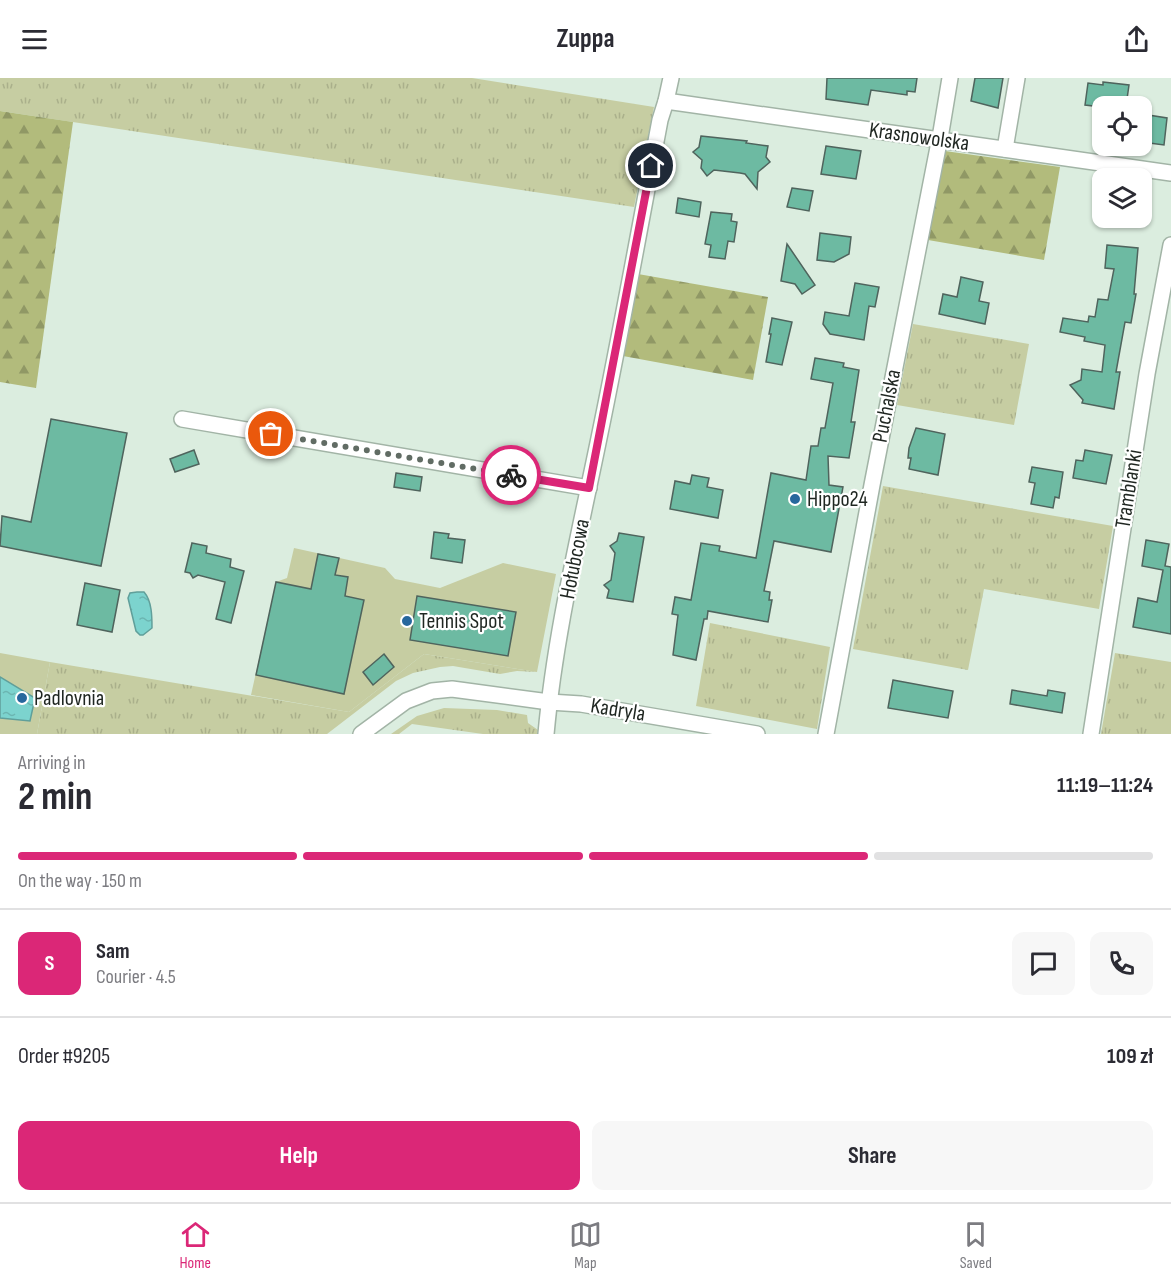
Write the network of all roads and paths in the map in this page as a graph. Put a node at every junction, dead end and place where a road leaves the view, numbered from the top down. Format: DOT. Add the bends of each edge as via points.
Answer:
graph roads {
  1 [pos="670,78"];
  2 [pos="950,78"];
  3 [pos="1017,78"];
  4 [pos="666,101"];
  5 [pos="939,140"];
  6 [pos="1005,149"];
  7 [pos="1171,173"];
  8 [pos="1171,245"];
  9 [pos="182,419"];
  10 [pos="589,488"];
  11 [pos="549,702"];
  12 [pos="361,734"];
  13 [pos="546,734"];
  14 [pos="757,734"];
  15 [pos="826,734"];
  16 [pos="1091,734"];
  1 -- 4 [label="street, Hołubcowa"];
  2 -- 5 [label="street, Puchalska"];
  3 -- 6 [label="street"];
  4 -- 5 [label="street, Krasnowolska"];
  4 -- 10 [label="street, Hołubcowa"];
  5 -- 6 [label="street, Krasnowolska"];
  5 -- 15 [label="street, Puchalska"];
  6 -- 7 [label="street, Krasnowolska"];
  8 -- 16 [label="street, Tramblanki"];
  9 -- 10 [label="street"];
  10 -- 11 [label="street, Hołubcowa"];
  11 -- 12 [label="street" via="452,689 432,691 406,701"];
  11 -- 13 [label="street, Hołubcowa"];
  11 -- 14 [label="street, Kadryla"];
}
